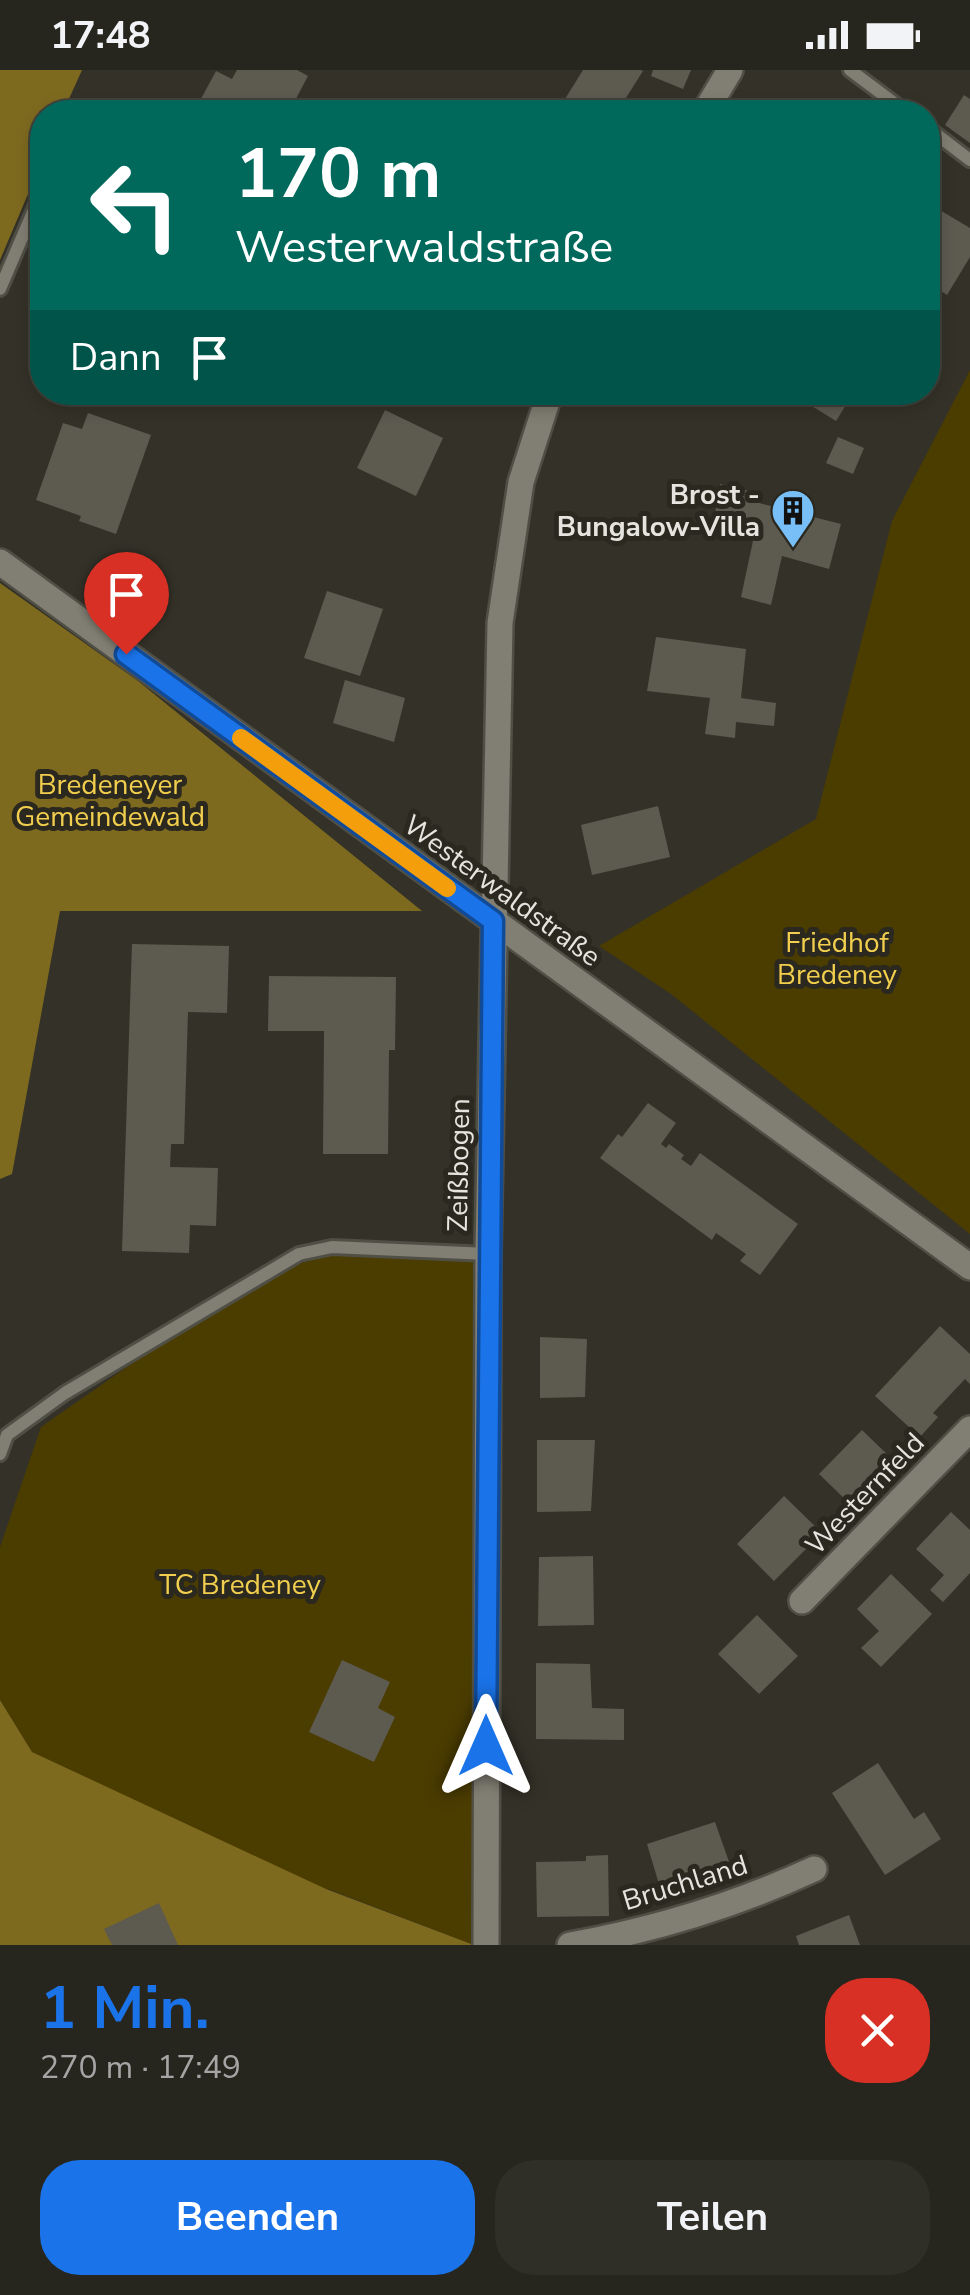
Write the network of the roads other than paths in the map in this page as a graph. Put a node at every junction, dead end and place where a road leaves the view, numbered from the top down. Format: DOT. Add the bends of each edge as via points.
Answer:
graph roads {
  1 [pos="730,70"];
  2 [pos="850,70"];
  3 [pos="712,100"];
  4 [pos="890,100"];
  5 [pos="940,137"];
  6 [pos="970,160"];
  7 [pos="30,219"];
  8 [pos="0,289"];
  9 [pos="546,405"];
  10 [pos="0,562"];
  11 [pos="493,921"];
  12 [pos="488,1254"];
  13 [pos="970,1267"];
  14 [pos="970,1429"];
  15 [pos="0,1454"];
  16 [pos="802,1601"];
  17 [pos="814,1869"];
  18 [pos="486,1945"];
  19 [pos="570,1945"];
  1 -- 3 [label="street"];
  2 -- 4 [label="lane"];
  5 -- 6 [label="lane"];
  7 -- 8 [label="lane"];
  9 -- 11 [label="street, Zeißbogen" via="521,482 500,624"];
  10 -- 11 [label="street, Westerwaldstraße"];
  11 -- 12 [label="street, Zeißbogen"];
  11 -- 13 [label="street, Westerwaldstraße"];
  12 -- 15 [label="lane" via="332,1248 299,1254 65,1393 7,1435"];
  12 -- 18 [label="street, Zeißbogen"];
  14 -- 16 [label="street, Westernfeld"];
  17 -- 19 [label="street, Bruchland" via="707,1909"];
}
